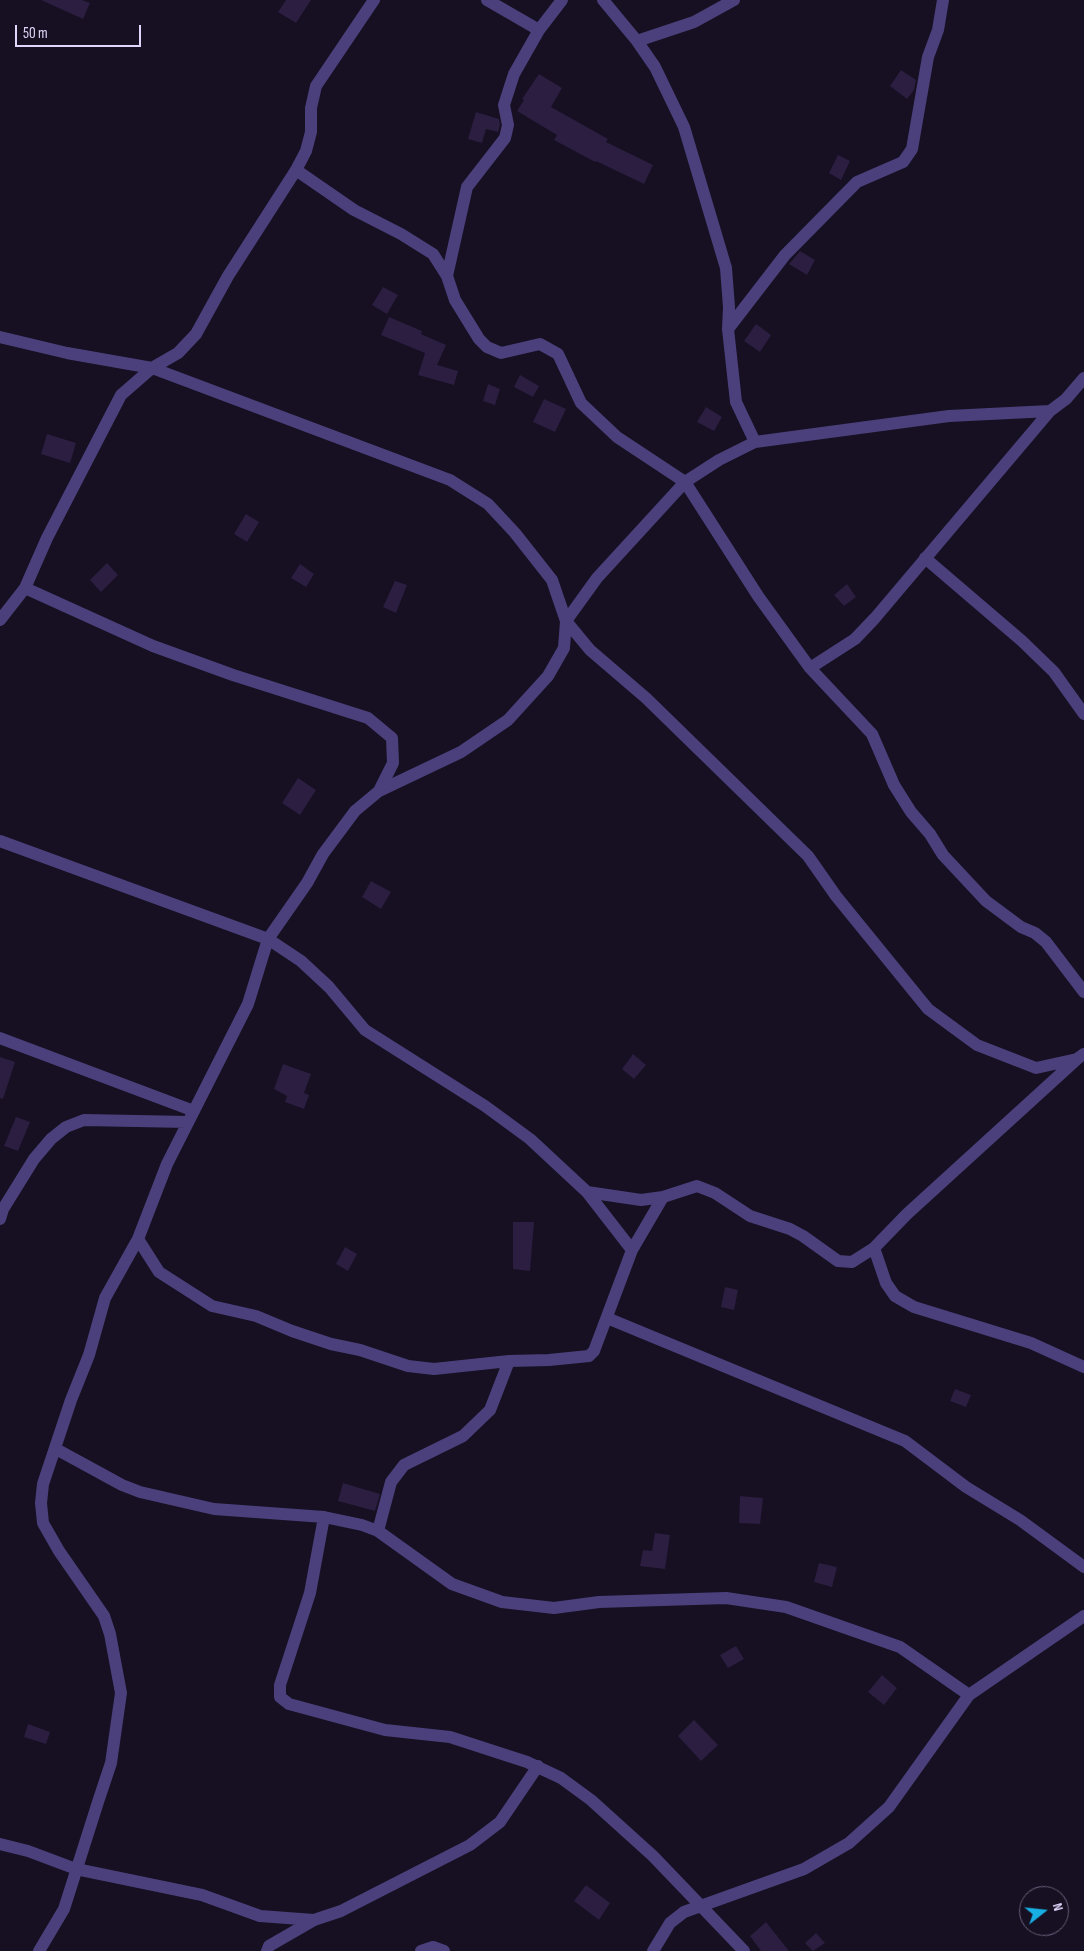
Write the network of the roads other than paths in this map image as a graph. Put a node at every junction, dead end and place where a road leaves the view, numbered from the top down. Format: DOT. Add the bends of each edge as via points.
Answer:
graph roads {
  1 [pos="374,0"];
  2 [pos="487,0"];
  3 [pos="562,0"];
  4 [pos="603,0"];
  5 [pos="734,0"];
  6 [pos="943,0"];
  7 [pos="539,30"];
  8 [pos="637,41"];
  9 [pos="296,170"];
  10 [pos="447,276"];
  11 [pos="728,329"];
  12 [pos="0,337"];
  13 [pos="152,368"];
  14 [pos="1084,378"];
  15 [pos="1050,411"];
  16 [pos="755,442"];
  17 [pos="685,482"];
  18 [pos="925,558"];
  19 [pos="25,588"];
  20 [pos="0,620"];
  21 [pos="566,621"];
  22 [pos="810,668"];
  23 [pos="1084,714"];
  24 [pos="379,791"];
  25 [pos="0,841"];
  26 [pos="268,939"];
  27 [pos="1084,992"];
  28 [pos="0,1038"];
  29 [pos="1080,1056"];
  30 [pos="194,1111"];
  31 [pos="188,1122"];
  32 [pos="587,1192"];
  33 [pos="663,1197"];
  34 [pos="0,1219"];
  35 [pos="138,1239"];
  36 [pos="874,1248"];
  37 [pos="632,1250"];
  38 [pos="607,1318"];
  39 [pos="509,1361"];
  40 [pos="1084,1367"];
  41 [pos="56,1448"];
  42 [pos="324,1517"];
  43 [pos="378,1531"];
  44 [pos="1084,1567"];
  45 [pos="1084,1616"];
  46 [pos="969,1695"];
  47 [pos="538,1766"];
  48 [pos="0,1844"];
  49 [pos="76,1869"];
  50 [pos="703,1906"];
  51 [pos="314,1920"];
  52 [pos="39,1951"];
  53 [pos="267,1951"];
  54 [pos="421,1951"];
  55 [pos="444,1951"];
  56 [pos="653,1951"];
  57 [pos="744,1951"];
  1 -- 9 [label="street" via="316,86 311,108 311,132"];
  2 -- 7 [label="street"];
  3 -- 7 [label="street"];
  4 -- 8 [label="street"];
  5 -- 8 [label="street" via="694,22"];
  6 -- 11 [label="street" via="938,30 928,57 912,149 903,162 857,182 785,255"];
  7 -- 10 [label="street" via="514,74 504,105 508,125 505,138 467,187"];
  8 -- 11 [label="street" via="655,67 684,126 726,268"];
  9 -- 10 [label="street" via="354,210 433,254"];
  9 -- 13 [label="street" via="228,276 196,334 178,353"];
  10 -- 17 [label="street" via="455,300 488,347 501,353 540,344 558,354 581,403 617,437"];
  11 -- 16 [label="street" via="736,402"];
  12 -- 13 [label="street" via="67,354"];
  13 -- 19 [label="street" via="121,395"];
  13 -- 21 [label="street" via="450,480 488,504 515,533 552,580"];
  14 -- 15 [label="street" via="1066,399"];
  15 -- 16 [label="street" via="949,416"];
  15 -- 18 [label="street"];
  16 -- 17 [label="street"];
  17 -- 21 [label="street" via="597,578"];
  17 -- 22 [label="street" via="758,596"];
  18 -- 22 [label="street" via="855,639"];
  18 -- 23 [label="street" via="1054,672"];
  19 -- 20 [label="street"];
  19 -- 24 [label="street" via="152,646 368,718 392,738 393,763"];
  21 -- 24 [label="street" via="564,648 548,676 508,720 461,752"];
  21 -- 29 [label="street" via="590,650 646,698 808,856 836,896 928,1009 977,1045 1016,1062 1036,1068"];
  22 -- 27 [label="street" via="872,734 894,785 943,855 986,901 1046,942"];
  24 -- 26 [label="street" via="355,811"];
  25 -- 26 [label="street"];
  26 -- 30 [label="street" via="248,1004"];
  26 -- 32 [label="street" via="315,974 365,1030 493,1112 530,1139"];
  28 -- 30 [label="street"];
  29 -- 36 [label="street"];
  30 -- 31 [label="street"];
  31 -- 34 [label="street" via="84,1120 66,1127 50,1139 34,1159"];
  31 -- 35 [label="street" via="167,1164"];
  32 -- 33 [label="street" via="641,1200"];
  32 -- 37 [label="street"];
  33 -- 36 [label="street" via="697,1186 716,1193 750,1216 790,1229 838,1261 852,1262"];
  33 -- 37 [label="street"];
  35 -- 39 [label="street" via="159,1272 212,1306 256,1316 331,1344 408,1366 434,1369"];
  35 -- 41 [label="street" via="105,1298"];
  36 -- 40 [label="street" via="886,1283 901,1300 914,1307 1031,1343"];
  37 -- 38 [label="street"];
  38 -- 39 [label="street" via="589,1356"];
  38 -- 44 [label="street" via="905,1441 966,1487 1020,1520"];
  39 -- 43 [label="street" via="490,1410 463,1436 404,1465 391,1482"];
  41 -- 42 [label="street" via="122,1486 140,1492 214,1509"];
  41 -- 49 [label="street" via="43,1484 43,1523 104,1616 121,1693 111,1763"];
  42 -- 43 [label="street"];
  42 -- 47 [label="street" via="310,1592 280,1685 280,1697 290,1704 385,1730 450,1737"];
  43 -- 46 [label="street" via="452,1584 502,1602 554,1608 599,1602 726,1598 786,1607 900,1647"];
  45 -- 46 [label="street"];
  46 -- 50 [label="street" via="889,1807 849,1843 804,1869"];
  47 -- 50 [label="street" via="591,1800"];
  47 -- 51 [label="street" via="500,1822 470,1845 341,1911"];
  48 -- 49 [label="street" via="28,1850"];
  49 -- 51 [label="street" via="202,1895 260,1916"];
  49 -- 52 [label="street" via="64,1909"];
  50 -- 56 [label="street" via="684,1912 670,1923"];
  50 -- 57 [label="street"];
  51 -- 53 [label="street" via="269,1946"];
  54 -- 55 [label="street" via="433,1948"];
}
